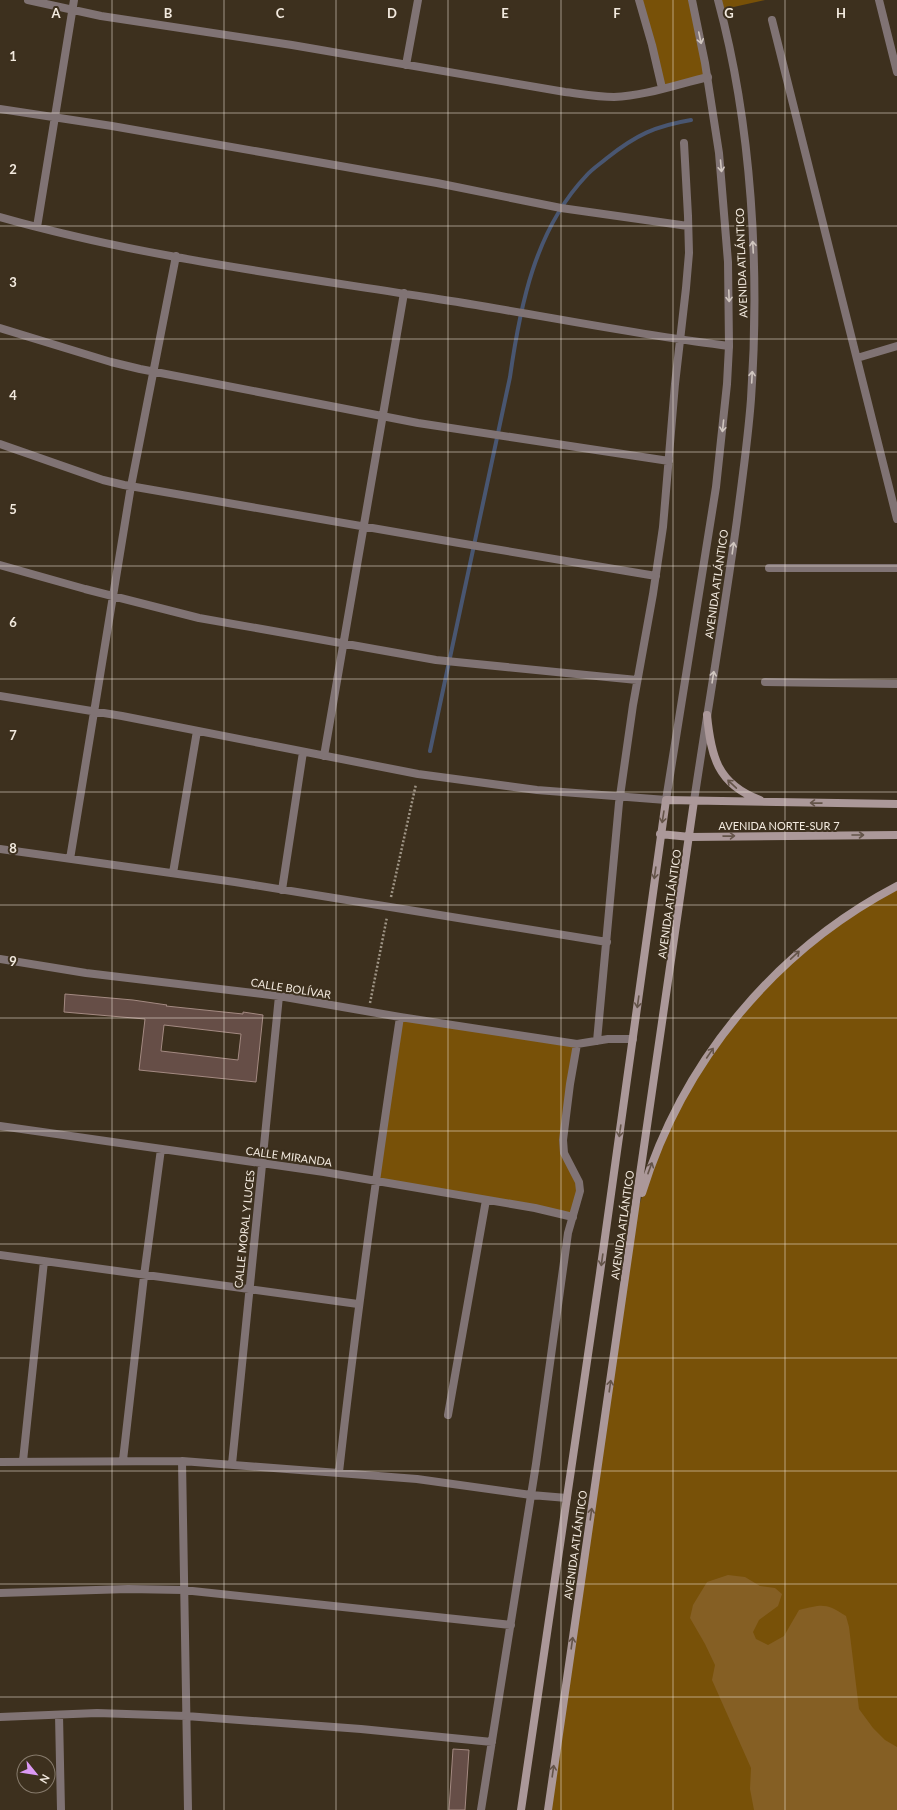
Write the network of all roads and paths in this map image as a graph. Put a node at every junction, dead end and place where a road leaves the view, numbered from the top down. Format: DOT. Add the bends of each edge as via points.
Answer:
graph roads {
  1 [pos="28,0"];
  2 [pos="74,0"];
  3 [pos="418,0"];
  4 [pos="639,0"];
  5 [pos="692,0"];
  6 [pos="718,0"];
  7 [pos="879,0"];
  8 [pos="72,10"];
  9 [pos="772,20"];
  10 [pos="406,65"];
  11 [pos="897,72"];
  12 [pos="708,77"];
  13 [pos="662,88"];
  14 [pos="0,109"];
  15 [pos="56,118"];
  16 [pos="684,143"];
  17 [pos="0,217"];
  18 [pos="688,226"];
  19 [pos="38,227"];
  20 [pos="176,256"];
  21 [pos="404,293"];
  22 [pos="0,328"];
  23 [pos="681,340"];
  24 [pos="729,346"];
  25 [pos="897,346"];
  26 [pos="857,358"];
  27 [pos="152,372"];
  28 [pos="382,416"];
  29 [pos="0,444"];
  30 [pos="669,461"];
  31 [pos="131,486"];
  32 [pos="897,519"];
  33 [pos="364,527"];
  34 [pos="0,565"];
  35 [pos="770,568"];
  36 [pos="897,568"];
  37 [pos="656,576"];
  38 [pos="112,596"];
  39 [pos="344,644"];
  40 [pos="637,680"];
  41 [pos="765,682"];
  42 [pos="897,684"];
  43 [pos="0,696"];
  44 [pos="94,712"];
  45 [pos="707,715"];
  46 [pos="197,731"];
  47 [pos="303,752"];
  48 [pos="324,756"];
  49 [pos="418,774"];
  50 [pos="620,797"];
  51 [pos="666,800"];
  52 [pos="694,801"];
  53 [pos="766,802"];
  54 [pos="897,804"];
  55 [pos="660,834"];
  56 [pos="897,835"];
  57 [pos="690,837"];
  58 [pos="0,849"];
  59 [pos="70,859"];
  60 [pos="174,873"];
  61 [pos="897,886"];
  62 [pos="282,890"];
  63 [pos="389,907"];
  64 [pos="607,942"];
  65 [pos="0,959"];
  66 [pos="279,996"];
  67 [pos="368,1012"];
  68 [pos="400,1017"];
  69 [pos="633,1039"];
  70 [pos="597,1041"];
  71 [pos="577,1044"];
  72 [pos="0,1126"];
  73 [pos="161,1149"];
  74 [pos="263,1163"];
  75 [pos="375,1181"];
  76 [pos="486,1200"];
  77 [pos="573,1217"];
  78 [pos="634,1218"];
  79 [pos="0,1255"];
  80 [pos="44,1262"];
  81 [pos="144,1276"];
  82 [pos="248,1290"];
  83 [pos="358,1304"];
  84 [pos="448,1415"];
  85 [pos="123,1460"];
  86 [pos="22,1461"];
  87 [pos="182,1461"];
  88 [pos="0,1462"];
  89 [pos="232,1464"];
  90 [pos="339,1472"];
  91 [pos="531,1495"];
  92 [pos="567,1498"];
  93 [pos="183,1590"];
  94 [pos="0,1593"];
  95 [pos="511,1625"];
  96 [pos="60,1715"];
  97 [pos="186,1716"];
  98 [pos="0,1717"];
  99 [pos="492,1742"];
  100 [pos="61,1810"];
  101 [pos="188,1810"];
  102 [pos="481,1810"];
  103 [pos="521,1810"];
  104 [pos="548,1810"];
  1 -- 8 [label="street"];
  2 -- 8 [label="street"];
  3 -- 10 [label="street"];
  4 -- 13 [label="street"];
  5 -- 12 [label="street, AVENIDA ATLÁNTICO, one-way"];
  45 -- 6 [label="street, AVENIDA ATLÁNTICO, one-way" via="746,454 755,312 752,230 743,133"];
  7 -- 11 [label="street"];
  8 -- 10 [label="street"];
  8 -- 15 [label="street"];
  9 -- 26 [label="street"];
  10 -- 13 [label="street" via="594,96 622,96"];
  12 -- 13 [label="street"];
  12 -- 24 [label="street, AVENIDA ATLÁNTICO, one-way" via="720,153 725,212"];
  14 -- 15 [label="street"];
  15 -- 18 [label="street" via="437,183 568,209"];
  15 -- 19 [label="street"];
  16 -- 18 [label="street"];
  17 -- 19 [label="street"];
  18 -- 23 [label="street" via="689,253"];
  19 -- 20 [label="street" via="81,239"];
  20 -- 21 [label="street"];
  20 -- 27 [label="street"];
  21 -- 23 [label="street"];
  21 -- 28 [label="street"];
  22 -- 27 [label="street"];
  23 -- 24 [label="street"];
  23 -- 30 [label="street"];
  24 -- 51 [label="street, AVENIDA ATLÁNTICO, one-way" via="727,391 716,487"];
  25 -- 26 [label="street"];
  26 -- 32 [label="street"];
  27 -- 28 [label="street"];
  27 -- 31 [label="street"];
  28 -- 30 [label="street"];
  28 -- 33 [label="street"];
  29 -- 31 [label="street" via="103,480"];
  30 -- 37 [label="street"];
  31 -- 33 [label="street"];
  31 -- 38 [label="street"];
  33 -- 37 [label="street"];
  33 -- 39 [label="street"];
  34 -- 38 [label="street"];
  35 -- 36 [label="street"];
  37 -- 40 [label="street"];
  38 -- 39 [label="street" via="199,618"];
  38 -- 44 [label="street"];
  39 -- 40 [label="street" via="436,660"];
  39 -- 48 [label="street"];
  40 -- 50 [label="street"];
  41 -- 42 [label="street"];
  43 -- 44 [label="street"];
  44 -- 46 [label="street"];
  44 -- 59 [label="street"];
  45 -- 52 [label="street, AVENIDA ATLÁNTICO"];
  53 -- 45 [label="main road, one-way" via="737,789 719,768 710,743"];
  46 -- 47 [label="street"];
  46 -- 60 [label="street"];
  47 -- 48 [label="street"];
  47 -- 62 [label="street"];
  48 -- 49 [label="street"];
  49 -- 50 [label="street" via="537,790"];
  49 -- 63 [label="path"];
  50 -- 51 [label="street"];
  50 -- 64 [label="street"];
  51 -- 52 [label="main road, AVENIDA NORTE-SUR 7"];
  51 -- 55 [label="main road, AVENIDA ATLÁNTICO, one-way"];
  52 -- 53 [label="main road, AVENIDA NORTE-SUR 7"];
  52 -- 57 [label="main road, AVENIDA ATLÁNTICO"];
  54 -- 53 [label="main road, AVENIDA NORTE-SUR 7, one-way"];
  55 -- 57 [label="main road, AVENIDA NORTE-SUR 7"];
  55 -- 69 [label="main road, AVENIDA ATLÁNTICO, one-way"];
  57 -- 56 [label="main road, AVENIDA NORTE-SUR 7, one-way"];
  57 -- 78 [label="main road, AVENIDA ATLÁNTICO"];
  58 -- 59 [label="street"];
  59 -- 60 [label="street"];
  60 -- 62 [label="street"];
  78 -- 61 [label="main road, one-way" via="659,1144 674,1111 693,1078 741,1010 767,981 800,951 861,906"];
  62 -- 63 [label="street"];
  63 -- 64 [label="street"];
  63 -- 67 [label="path"];
  64 -- 70 [label="street"];
  65 -- 66 [label="street, CALLE BOLÍVAR" via="86,973"];
  66 -- 67 [label="street, CALLE BOLÍVAR"];
  66 -- 74 [label="street, CALLE MORAL Y LUCES"];
  67 -- 68 [label="street, CALLE BOLÍVAR"];
  68 -- 71 [label="street, CALLE BOLÍVAR"];
  68 -- 75 [label="street"];
  69 -- 70 [label="street, CALLE BOLÍVAR"];
  69 -- 92 [label="main road, AVENIDA ATLÁNTICO, one-way"];
  70 -- 71 [label="street, CALLE BOLÍVAR"];
  71 -- 77 [label="street" via="564,1140 564,1153 579,1182 580,1191"];
  72 -- 73 [label="street, CALLE MIRANDA"];
  73 -- 74 [label="street, CALLE MIRANDA"];
  73 -- 81 [label="street"];
  74 -- 75 [label="street, CALLE MIRANDA"];
  74 -- 82 [label="street, CALLE MORAL Y LUCES"];
  75 -- 76 [label="street, CALLE MIRANDA"];
  75 -- 83 [label="street"];
  76 -- 77 [label="street, CALLE MIRANDA"];
  76 -- 84 [label="street"];
  77 -- 91 [label="street" via="568,1233"];
  104 -- 78 [label="main road, AVENIDA ATLÁNTICO, one-way"];
  79 -- 80 [label="street"];
  80 -- 81 [label="street"];
  80 -- 86 [label="street"];
  81 -- 82 [label="street"];
  81 -- 85 [label="street"];
  82 -- 83 [label="street"];
  82 -- 89 [label="street, CALLE MORAL Y LUCES"];
  83 -- 90 [label="street"];
  85 -- 86 [label="street"];
  85 -- 87 [label="street"];
  86 -- 88 [label="street"];
  87 -- 89 [label="street"];
  87 -- 93 [label="street"];
  89 -- 90 [label="street"];
  90 -- 91 [label="street" via="417,1479"];
  91 -- 92 [label="street"];
  91 -- 95 [label="street"];
  92 -- 103 [label="main road, AVENIDA ATLÁNTICO"];
  93 -- 94 [label="street"];
  93 -- 95 [label="street"];
  93 -- 97 [label="street"];
  95 -- 99 [label="street"];
  96 -- 97 [label="street" via="97,1713"];
  96 -- 98 [label="street"];
  96 -- 100 [label="street"];
  97 -- 99 [label="street"];
  97 -- 101 [label="street"];
  99 -- 102 [label="street"];
}
